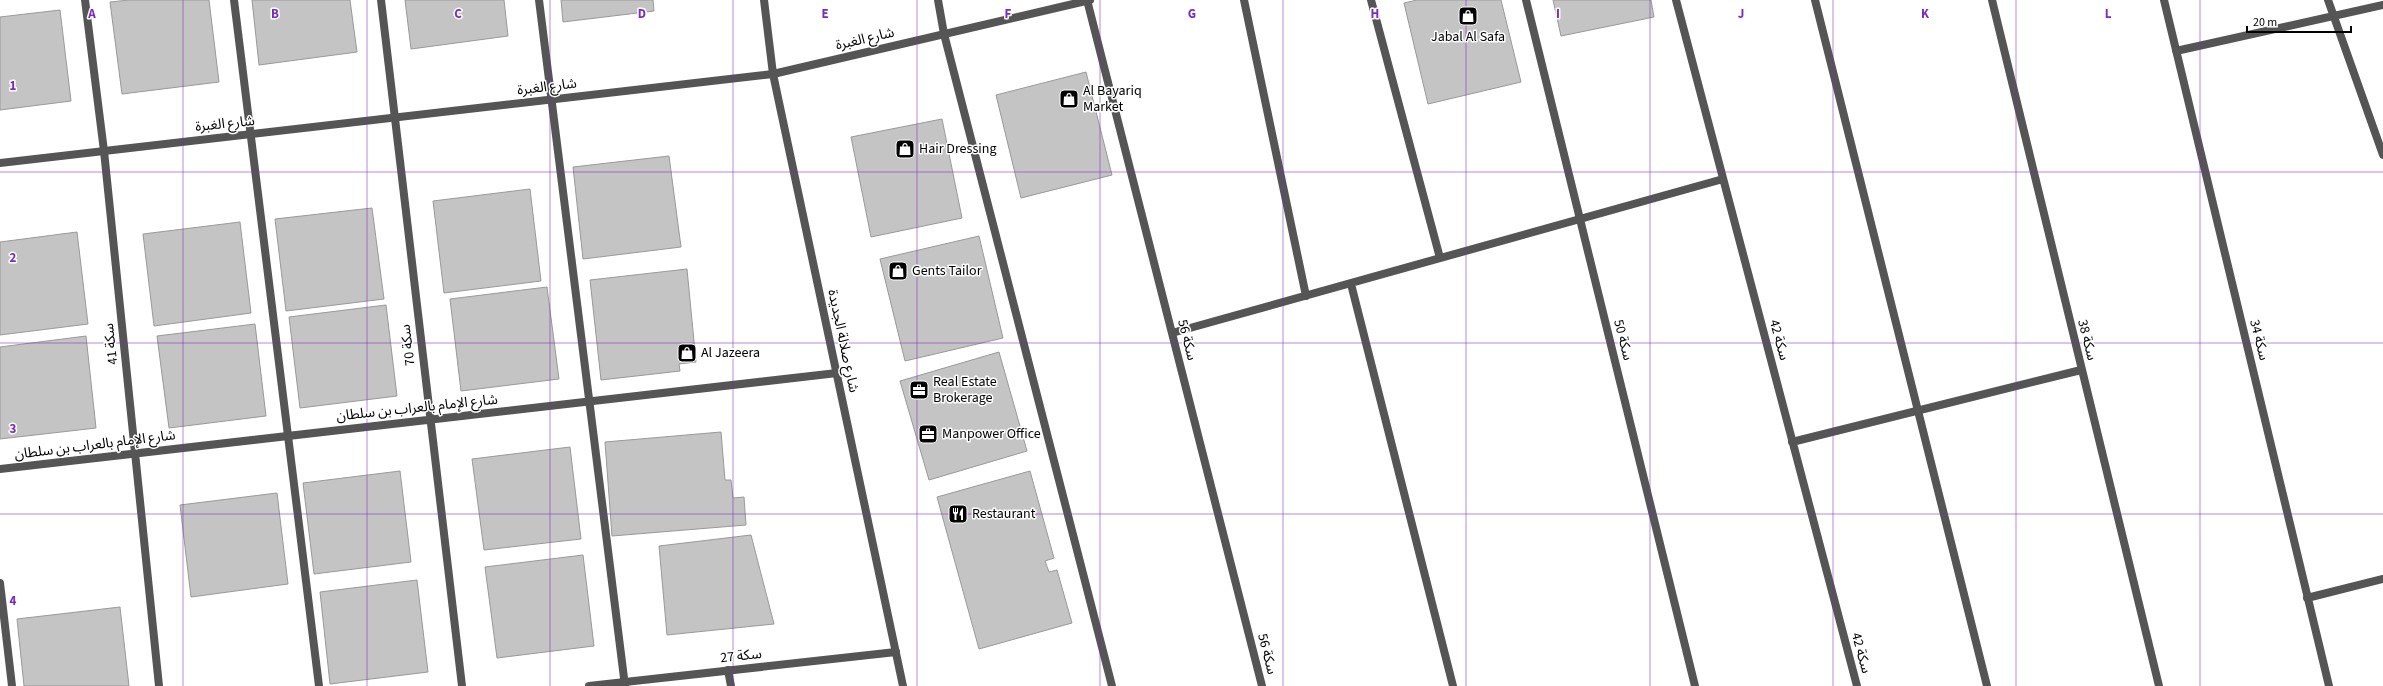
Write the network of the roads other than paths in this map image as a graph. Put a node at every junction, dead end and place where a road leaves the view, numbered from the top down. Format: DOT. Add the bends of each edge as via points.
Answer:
graph roads {
  1 [pos="85,0"];
  2 [pos="234,0"];
  3 [pos="381,0"];
  4 [pos="539,0"];
  5 [pos="764,0"];
  6 [pos="938,0"];
  7 [pos="1088,0"];
  8 [pos="1244,0"];
  9 [pos="1371,0"];
  10 [pos="1526,0"];
  11 [pos="1676,0"];
  12 [pos="1815,0"];
  13 [pos="1992,0"];
  14 [pos="2164,0"];
  15 [pos="2328,0"];
  16 [pos="2383,5"];
  17 [pos="2332,16"];
  18 [pos="944,34"];
  19 [pos="2176,51"];
  20 [pos="773,74"];
  21 [pos="551,100"];
  22 [pos="395,118"];
  23 [pos="250,134"];
  24 [pos="104,151"];
  25 [pos="2383,155"];
  26 [pos="0,163"];
  27 [pos="1723,179"];
  28 [pos="1580,219"];
  29 [pos="1440,258"];
  30 [pos="1351,284"];
  31 [pos="1306,296"];
  32 [pos="1172,333"];
  33 [pos="2081,370"];
  34 [pos="837,373"];
  35 [pos="588,402"];
  36 [pos="1918,411"];
  37 [pos="430,419"];
  38 [pos="289,435"];
  39 [pos="1792,442"];
  40 [pos="135,453"];
  41 [pos="0,469"];
  42 [pos="2383,579"];
  43 [pos="0,583"];
  44 [pos="2307,598"];
  45 [pos="896,652"];
  46 [pos="728,670"];
  47 [pos="625,684"];
  48 [pos="12,686"];
  49 [pos="159,686"];
  50 [pos="319,686"];
  51 [pos="462,686"];
  52 [pos="589,686"];
  53 [pos="731,686"];
  54 [pos="903,686"];
  55 [pos="1112,686"];
  56 [pos="1262,686"];
  57 [pos="1453,686"];
  58 [pos="1695,686"];
  59 [pos="1857,686"];
  60 [pos="1987,686"];
  61 [pos="2159,686"];
  62 [pos="2329,686"];
  1 -- 24 [label="street, سكة 41"];
  2 -- 23 [label="street"];
  3 -- 22 [label="street, سكة 70"];
  4 -- 21 [label="street"];
  5 -- 20 [label="street, شارع صلالة الجديدة"];
  6 -- 18 [label="street"];
  7 -- 18 [label="street, شارع الغبرة"];
  7 -- 32 [label="street, سكة 56"];
  8 -- 31 [label="street"];
  9 -- 29 [label="street"];
  10 -- 28 [label="street, سكة 50"];
  11 -- 27 [label="street, سكة 42"];
  12 -- 36 [label="street"];
  13 -- 33 [label="street, سكة 38"];
  14 -- 19 [label="street, سكة 34"];
  15 -- 17 [label="street"];
  16 -- 17 [label="street"];
  17 -- 19 [label="street"];
  17 -- 25 [label="street"];
  18 -- 20 [label="street, شارع الغبرة"];
  18 -- 55 [label="street"];
  19 -- 44 [label="street, سكة 34"];
  20 -- 21 [label="street, شارع الغبرة"];
  20 -- 34 [label="street, شارع صلالة الجديدة"];
  21 -- 22 [label="street, شارع الغبرة"];
  21 -- 35 [label="street"];
  22 -- 23 [label="street, شارع الغبرة"];
  22 -- 37 [label="street, سكة 70"];
  23 -- 24 [label="street, شارع الغبرة"];
  23 -- 38 [label="street"];
  24 -- 26 [label="street, شارع الغبرة"];
  24 -- 40 [label="street, سكة 41"];
  27 -- 28 [label="street"];
  27 -- 39 [label="street, سكة 42"];
  28 -- 29 [label="street"];
  28 -- 58 [label="street, سكة 50"];
  29 -- 30 [label="street"];
  30 -- 31 [label="street"];
  30 -- 57 [label="street"];
  31 -- 32 [label="street"];
  32 -- 56 [label="street, سكة 56"];
  33 -- 36 [label="street"];
  33 -- 61 [label="street, سكة 38"];
  34 -- 35 [label="street, شارع الإمام بالعراب بن سلطان"];
  34 -- 45 [label="street, شارع صلالة الجديدة"];
  35 -- 37 [label="street, شارع الإمام بالعراب بن سلطان"];
  35 -- 47 [label="street"];
  36 -- 39 [label="street"];
  36 -- 60 [label="street"];
  37 -- 38 [label="street, شارع الإمام بالعراب بن سلطان"];
  37 -- 51 [label="street, سكة 70"];
  38 -- 40 [label="street, شارع الإمام بالعراب بن سلطان"];
  38 -- 50 [label="street"];
  39 -- 59 [label="street, سكة 42"];
  40 -- 41 [label="street, شارع الإمام بالعراب بن سلطان"];
  40 -- 49 [label="street, سكة 41"];
  42 -- 44 [label="street"];
  43 -- 48 [label="street"];
  44 -- 62 [label="street, سكة 34"];
  45 -- 46 [label="street, سكة 27"];
  45 -- 54 [label="street, شارع صلالة الجديدة"];
  46 -- 47 [label="street, سكة 27"];
  46 -- 53 [label="street"];
  47 -- 52 [label="street, سكة 27"];
}
